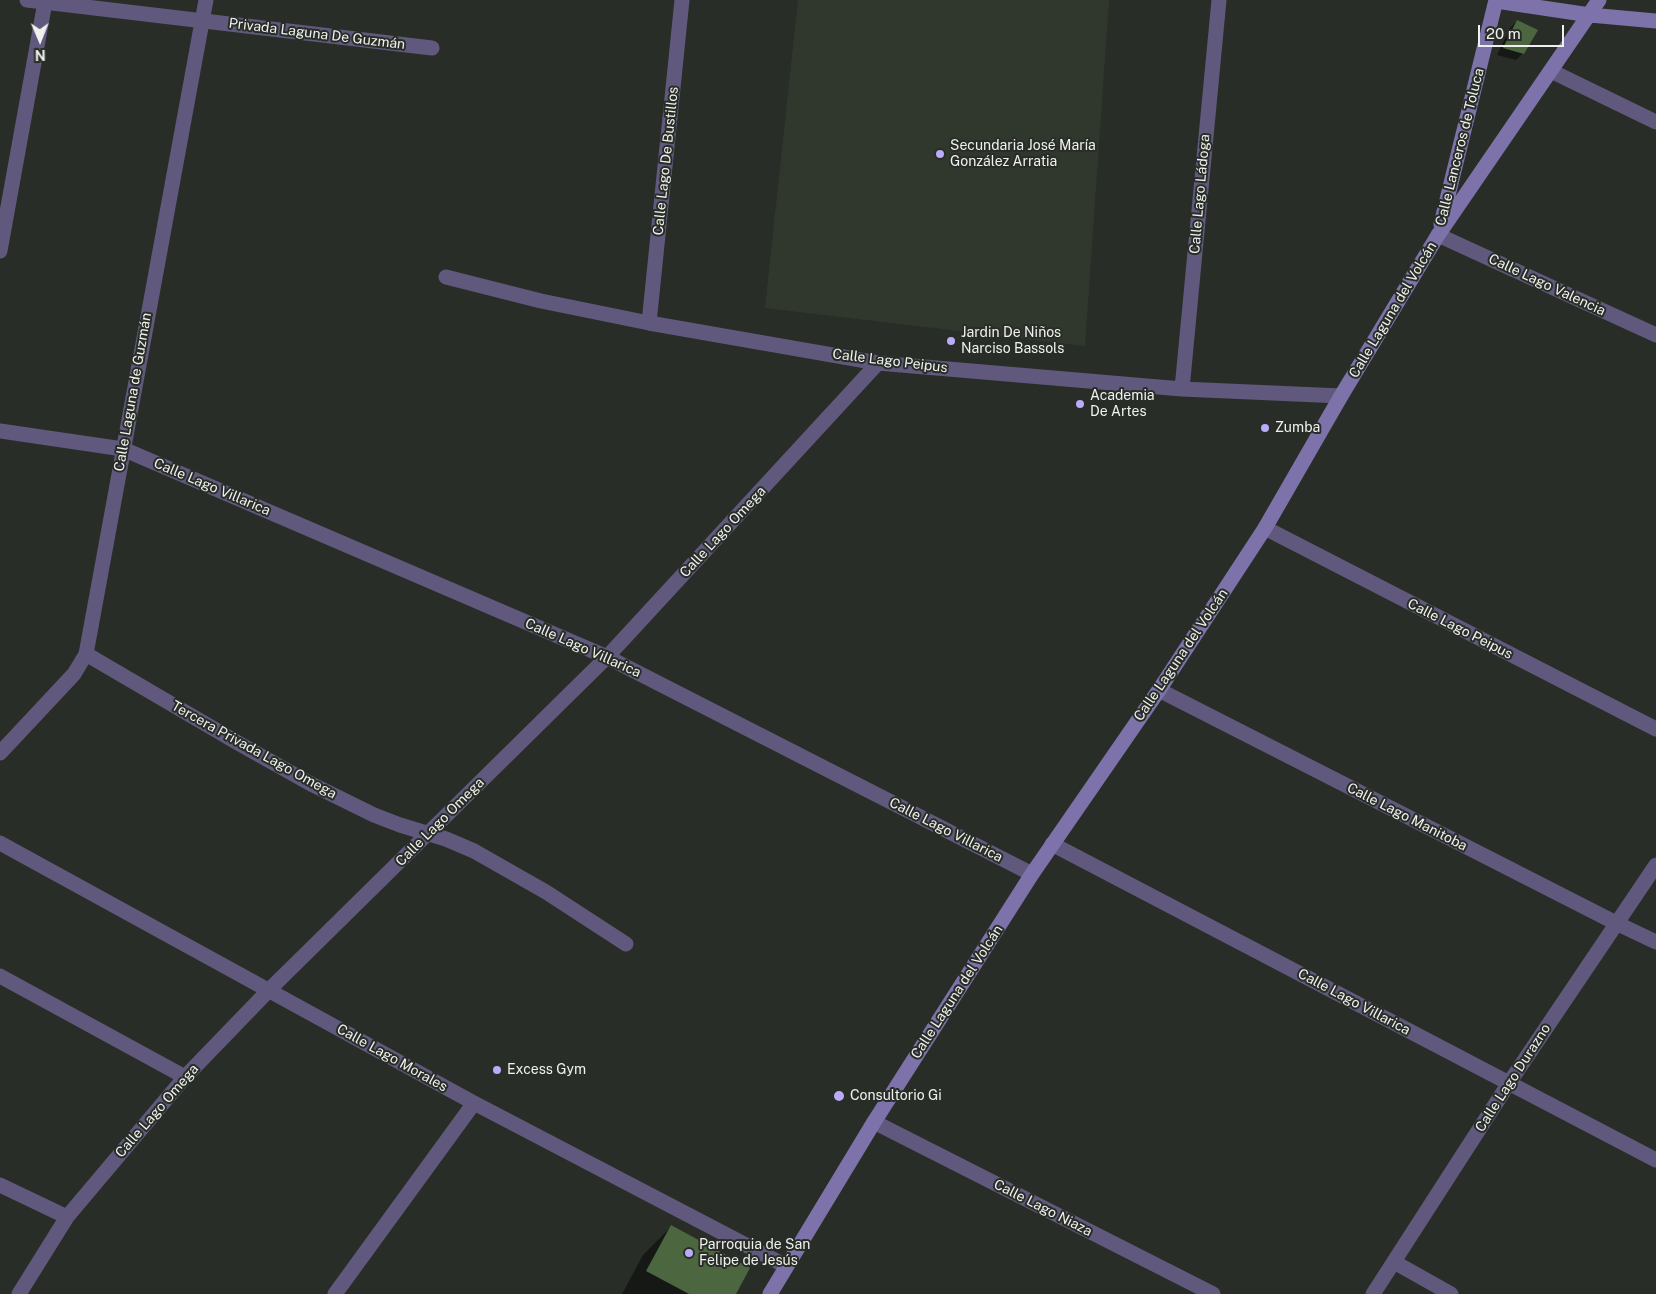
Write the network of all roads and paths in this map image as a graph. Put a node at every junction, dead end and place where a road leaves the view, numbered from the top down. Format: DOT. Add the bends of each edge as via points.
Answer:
graph roads {
  1 [pos="27,0"];
  2 [pos="206,0"];
  3 [pos="682,0"];
  4 [pos="1219,0"];
  5 [pos="1599,0"];
  6 [pos="1496,1"];
  7 [pos="45,2"];
  8 [pos="1590,15"];
  9 [pos="202,21"];
  10 [pos="1656,21"];
  11 [pos="432,48"];
  12 [pos="1551,71"];
  13 [pos="1656,122"];
  14 [pos="1438,235"];
  15 [pos="0,251"];
  16 [pos="446,277"];
  17 [pos="649,323"];
  18 [pos="1656,336"];
  19 [pos="878,363"];
  20 [pos="1182,389"];
  21 [pos="1341,396"];
  22 [pos="0,431"];
  23 [pos="123,448"];
  24 [pos="1265,528"];
  25 [pos="86,654"];
  26 [pos="607,657"];
  27 [pos="1159,690"];
  28 [pos="1656,729"];
  29 [pos="0,753"];
  30 [pos="429,833"];
  31 [pos="0,843"];
  32 [pos="1052,844"];
  33 [pos="1656,865"];
  34 [pos="1032,874"];
  35 [pos="1616,923"];
  36 [pos="1656,942"];
  37 [pos="626,944"];
  38 [pos="0,976"];
  39 [pos="269,990"];
  40 [pos="185,1077"];
  41 [pos="1509,1083"];
  42 [pos="474,1103"];
  43 [pos="874,1122"];
  44 [pos="1656,1160"];
  45 [pos="0,1185"];
  46 [pos="67,1217"];
  47 [pos="1394,1262"];
  48 [pos="786,1266"];
  49 [pos="19,1294"];
  50 [pos="335,1294"];
  51 [pos="770,1294"];
  52 [pos="1213,1294"];
  53 [pos="1373,1294"];
  54 [pos="1451,1294"];
  1 -- 7 [label="street, Privada Laguna De Guzmán"];
  2 -- 9 [label="street, Calle Laguna de Guzmán"];
  3 -- 17 [label="street, Calle Lago De Bustillos"];
  4 -- 20 [label="street, Calle Lago Ládoga"];
  5 -- 8 [label="street, Calle Laguna del Volcán"];
  6 -- 8 [label="street"];
  6 -- 14 [label="street, Calle Lanceros de Toluca"];
  7 -- 9 [label="street, Privada Laguna De Guzmán"];
  7 -- 15 [label="street"];
  8 -- 10 [label="street"];
  8 -- 12 [label="street, Calle Laguna del Volcán"];
  9 -- 11 [label="street, Privada Laguna De Guzmán"];
  9 -- 23 [label="street, Calle Laguna de Guzmán"];
  12 -- 13 [label="street"];
  12 -- 14 [label="street, Calle Laguna del Volcán"];
  14 -- 18 [label="street, Calle Lago Valencia"];
  14 -- 21 [label="street, Calle Laguna del Volcán"];
  16 -- 17 [label="street, Calle Lago Peipus"];
  17 -- 19 [label="street, Calle Lago Peipus"];
  19 -- 20 [label="street, Calle Lago Peipus"];
  19 -- 26 [label="street, Calle Lago Omega"];
  20 -- 21 [label="street, Calle Lago Peipus"];
  21 -- 24 [label="street, Calle Laguna del Volcán"];
  22 -- 23 [label="street, Calle Lago Villarica"];
  23 -- 25 [label="street, Calle Laguna de Guzmán"];
  23 -- 26 [label="street, Calle Lago Villarica"];
  24 -- 27 [label="street, Calle Laguna del Volcán"];
  24 -- 28 [label="street, Calle Lago Peipus"];
  25 -- 29 [label="street, Calle Laguna de Guzmán" via="74,674"];
  25 -- 30 [label="street, Tercera Privada Lago Omega" via="311,784 400,825"];
  26 -- 30 [label="street, Calle Lago Omega"];
  26 -- 34 [label="street, Calle Lago Villarica"];
  27 -- 32 [label="street, Calle Laguna del Volcán"];
  27 -- 35 [label="street, Calle Lago Manitoba"];
  30 -- 37 [label="street, Tercera Privada Lago Omega" via="462,844 546,892"];
  30 -- 39 [label="street, Calle Lago Omega"];
  31 -- 39 [label="street, Calle Lago Morales"];
  32 -- 34 [label="street, Calle Laguna del Volcán"];
  32 -- 41 [label="street, Calle Lago Villarica"];
  33 -- 35 [label="street, Calle Lago Durazno"];
  34 -- 43 [label="street, Calle Laguna del Volcán"];
  35 -- 36 [label="street, Calle Lago Manitoba"];
  35 -- 41 [label="street, Calle Lago Durazno"];
  38 -- 40 [label="street"];
  39 -- 40 [label="street, Calle Lago Omega"];
  39 -- 42 [label="street, Calle Lago Morales"];
  40 -- 46 [label="street, Calle Lago Omega"];
  41 -- 44 [label="street, Calle Lago Villarica"];
  41 -- 47 [label="street, Calle Lago Durazno"];
  42 -- 48 [label="street, Calle Lago Morales"];
  42 -- 50 [label="street"];
  43 -- 48 [label="street, Calle Laguna del Volcán"];
  43 -- 52 [label="street, Calle Lago Niaza"];
  45 -- 46 [label="street"];
  46 -- 49 [label="street, Calle Lago Omega"];
  47 -- 53 [label="street, Calle Lago Durazno"];
  47 -- 54 [label="street"];
  48 -- 51 [label="street, Calle Laguna del Volcán"];
}
